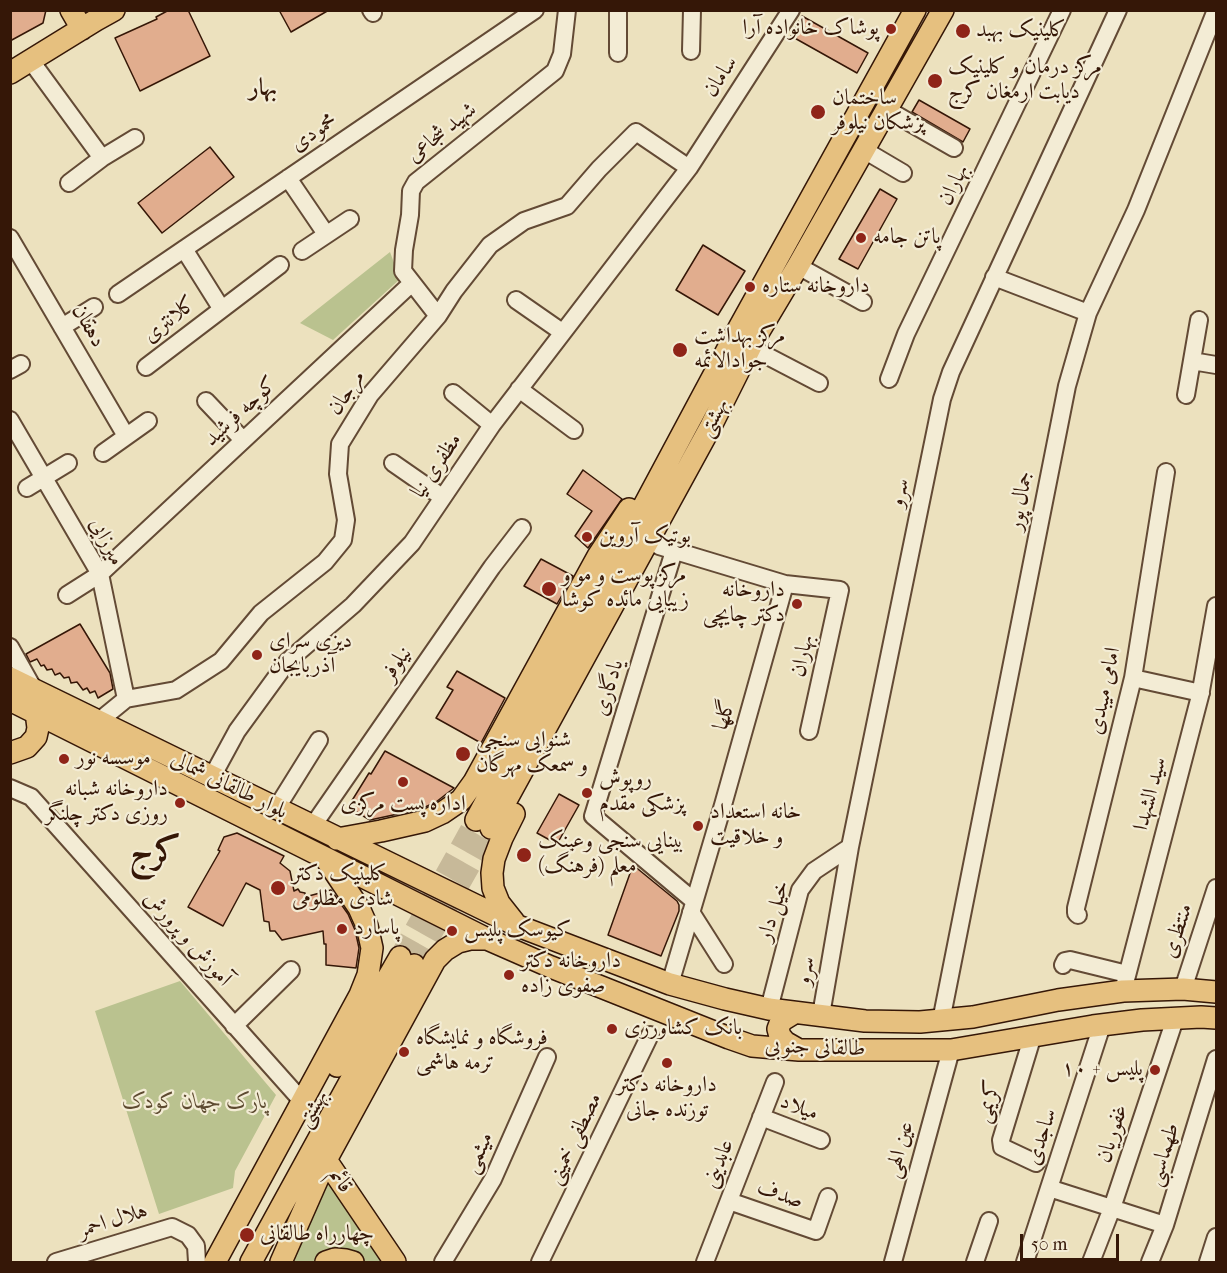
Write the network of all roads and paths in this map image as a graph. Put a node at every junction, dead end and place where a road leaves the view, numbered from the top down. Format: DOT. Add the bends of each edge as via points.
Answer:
graph roads {
  1 [pos="71,10"];
  2 [pos="535,10"];
  3 [pos="567,10"];
  4 [pos="618,10"];
  5 [pos="692,10"];
  6 [pos="791,10"];
  7 [pos="915,10"];
  8 [pos="943,10"];
  9 [pos="1062,10"];
  10 [pos="1118,10"];
  11 [pos="1216,10"];
  12 [pos="96,18"];
  13 [pos="691,51"];
  14 [pos="618,53"];
  15 [pos="31,61"];
  16 [pos="10,73"];
  17 [pos="886,109"];
  18 [pos="135,138"];
  19 [pos="954,148"];
  20 [pos="864,150"];
  21 [pos="102,158"];
  22 [pos="689,168"];
  23 [pos="903,173"];
  24 [pos="288,178"];
  25 [pos="69,183"];
  26 [pos="350,219"];
  27 [pos="326,234"];
  28 [pos="10,238"];
  29 [pos="184,249"];
  30 [pos="302,251"];
  31 [pos="280,265"];
  32 [pos="798,266"];
  33 [pos="994,278"];
  34 [pos="412,283"];
  35 [pos="118,294"];
  36 [pos="516,300"];
  37 [pos="863,302"];
  38 [pos="94,307"];
  39 [pos="221,308"];
  40 [pos="1088,313"];
  41 [pos="438,316"];
  42 [pos="1199,320"];
  43 [pos="62,327"];
  44 [pos="562,332"];
  45 [pos="750,347"];
  46 [pos="1192,361"];
  47 [pos="1216,365"];
  48 [pos="146,367"];
  49 [pos="889,379"];
  50 [pos="819,383"];
  51 [pos="519,388"];
  52 [pos="453,393"];
  53 [pos="1186,395"];
  54 [pos="206,401"];
  55 [pos="10,420"];
  56 [pos="702,420"];
  57 [pos="148,421"];
  58 [pos="492,425"];
  59 [pos="574,430"];
  60 [pos="126,436"];
  61 [pos="243,440"];
  62 [pos="103,453"];
  63 [pos="68,463"];
  64 [pos="393,463"];
  65 [pos="1166,472"];
  66 [pos="44,476"];
  67 [pos="27,488"];
  68 [pos="442,497"];
  69 [pos="522,528"];
  70 [pos="667,548"];
  71 [pos="100,574"];
  72 [pos="785,584"];
  73 [pos="67,595"];
  74 [pos="1216,606"];
  75 [pos="1214,632"];
  76 [pos="10,647"];
  77 [pos="10,678"];
  78 [pos="1133,678"];
  79 [pos="33,688"];
  80 [pos="1201,693"];
  81 [pos="126,699"];
  82 [pos="10,700"];
  83 [pos="36,712"];
  84 [pos="99,721"];
  85 [pos="809,731"];
  86 [pos="320,740"];
  87 [pos="10,753"];
  88 [pos="212,777"];
  89 [pos="10,788"];
  90 [pos="276,809"];
  91 [pos="483,824"];
  92 [pos="312,826"];
  93 [pos="337,838"];
  94 [pos="850,847"];
  95 [pos="326,859"];
  96 [pos="1216,888"];
  97 [pos="448,893"];
  98 [pos="693,907"];
  99 [pos="437,915"];
  100 [pos="1078,915"];
  101 [pos="518,926"];
  102 [pos="487,939"];
  103 [pos="1064,963"];
  104 [pos="724,964"];
  105 [pos="291,970"];
  106 [pos="1125,983"];
  107 [pos="670,984"];
  108 [pos="1183,989"];
  109 [pos="1216,992"];
  110 [pos="724,999"];
  111 [pos="769,1009"];
  112 [pos="794,1012"];
  113 [pos="821,1016"];
  114 [pos="676,1017"];
  115 [pos="1175,1018"];
  116 [pos="1216,1018"];
  117 [pos="941,1022"];
  118 [pos="1102,1025"];
  119 [pos="234,1026"];
  120 [pos="650,1035"];
  121 [pos="1033,1035"];
  122 [pos="799,1050"];
  123 [pos="951,1050"];
  124 [pos="547,1057"];
  125 [pos="1216,1059"];
  126 [pos="775,1082"];
  127 [pos="302,1101"];
  128 [pos="761,1117"];
  129 [pos="821,1140"];
  130 [pos="326,1160"];
  131 [pos="1036,1163"];
  132 [pos="1049,1188"];
  133 [pos="828,1197"];
  134 [pos="729,1201"];
  135 [pos="1112,1208"];
  136 [pos="990,1221"];
  137 [pos="1166,1225"];
  138 [pos="1216,1237"];
  139 [pos="56,1263"];
  140 [pos="197,1263"];
  141 [pos="215,1263"];
  142 [pos="228,1263"];
  143 [pos="251,1263"];
  144 [pos="281,1263"];
  145 [pos="327,1263"];
  146 [pos="353,1263"];
  147 [pos="395,1263"];
  148 [pos="443,1263"];
  149 [pos="540,1263"];
  150 [pos="705,1263"];
  151 [pos="893,1263"];
  152 [pos="975,1263"];
  153 [pos="1024,1263"];
  154 [pos="1091,1263"];
  155 [pos="1150,1263"];
  156 [pos="1208,1263"];
  1 -- 12 [label="main road"];
  2 -- 24 [label="street, محمودی"];
  3 -- 34 [label="street, شهید شجاعی" via="562,54 555,71 416,182 411,192 403,271"];
  4 -- 14 [label="street"];
  5 -- 13 [label="street"];
  6 -- 22 [label="street, سامان"];
  7 -- 56 [label="main road, بهشتى" via="739,328"];
  8 -- 17 [label="main road, بهشتى"];
  9 -- 49 [label="street, بهاران" via="906,334"];
  10 -- 33 [label="street, سرو"];
  11 -- 40 [label="street, جمال پور" via="1136,210"];
  12 -- 15 [label="main road"];
  15 -- 16 [label="main road"];
  15 -- 21 [label="street"];
  17 -- 19 [label="street"];
  17 -- 20 [label="main road, بهشتى"];
  18 -- 21 [label="street"];
  20 -- 23 [label="street"];
  20 -- 32 [label="main road, بهشتى"];
  21 -- 25 [label="street"];
  22 -- 41 [label="street, مرجان" via="636,132 567,207 524,221 490,245"];
  22 -- 44 [label="street, مظفری نیا"];
  24 -- 27 [label="street"];
  24 -- 29 [label="street, محمودی"];
  26 -- 27 [label="street"];
  27 -- 30 [label="street"];
  28 -- 43 [label="street, دهقان"];
  29 -- 35 [label="street, محمودی"];
  29 -- 39 [label="street, کلانتری"];
  31 -- 39 [label="street, کلانتری"];
  32 -- 37 [label="street"];
  32 -- 45 [label="main road, بهشتى"];
  33 -- 40 [label="street"];
  33 -- 94 [label="street, سرو" via="942,399"];
  34 -- 41 [label="street, شهید شجاعی"];
  34 -- 61 [label="street, كوچه فرشيد"];
  36 -- 44 [label="street"];
  38 -- 43 [label="street"];
  39 -- 48 [label="street, کلانتری"];
  40 -- 117 [label="street, جمال پور" via="1067,386"];
  41 -- 81 [label="street, مرجان" via="370,395 340,444 338,474 346,520 343,540 325,562 261,613 221,661 176,690"];
  42 -- 46 [label="street"];
  43 -- 60 [label="street, دهقان"];
  44 -- 51 [label="street, مظفری نیا"];
  45 -- 50 [label="street"];
  45 -- 56 [label="main road, بهشتى"];
  46 -- 47 [label="street"];
  46 -- 53 [label="street"];
  51 -- 58 [label="street, مظفری نیا"];
  51 -- 59 [label="street"];
  52 -- 58 [label="street"];
  54 -- 61 [label="street"];
  55 -- 66 [label="street, میرزایی"];
  56 -- 70 [label="main road"];
  56 -- 91 [label="main road, بهشتى"];
  56 -- 93 [label="main road" via="598,556 461,800 425,821"];
  57 -- 60 [label="street"];
  58 -- 68 [label="street, مظفری نیا"];
  60 -- 62 [label="street"];
  61 -- 71 [label="street, كوچه فرشيد"];
  63 -- 66 [label="street"];
  64 -- 68 [label="street"];
  65 -- 78 [label="street, امامی میبدی"];
  66 -- 67 [label="street"];
  66 -- 71 [label="street, میرزایی"];
  68 -- 88 [label="street, مظفری نیا" via="405,551 353,605 288,661 237,731"];
  69 -- 92 [label="street, نیلوفر"];
  70 -- 72 [label="street"];
  70 -- 98 [label="street, یادگاری" via="593,816"];
  70 -- 101 [label="main road" via="502,838 494,859 493,888 498,903"];
  71 -- 73 [label="street, كوچه فرشيد"];
  71 -- 81 [label="street, میرزایی"];
  72 -- 85 [label="street, بهاران" via="840,590"];
  72 -- 98 [label="street, گلها"];
  74 -- 75 [label="street, سید الشهدا"];
  75 -- 80 [label="street, سید الشهدا"];
  76 -- 79 [label="street"];
  77 -- 79 [label="main road, بلوار طالقانی شمالی"];
  78 -- 80 [label="street"];
  78 -- 100 [label="street, امامی میبدی" via="1076,908"];
  79 -- 84 [label="main road, بلوار طالقانی شمالی"];
  80 -- 106 [label="street, سید الشهدا"];
  81 -- 84 [label="street, مرجان"];
  82 -- 83 [label="main road, بلوار طالقانی شمالی"];
  83 -- 87 [label="main road" via="36,737 27,747"];
  83 -- 95 [label="main road, بلوار طالقانی شمالی"];
  84 -- 88 [label="main road, بلوار طالقانی شمالی"];
  86 -- 90 [label="street"];
  88 -- 90 [label="main road, بلوار طالقانی شمالی"];
  89 -- 119 [label="street, آموزش و پرورش" via="31,797"];
  90 -- 92 [label="main road, بلوار طالقانی شمالی"];
  92 -- 93 [label="main road, بلوار طالقانی شمالی"];
  93 -- 97 [label="main road, بلوار طالقانی شمالی"];
  94 -- 111 [label="street, خیل دار" via="814,870 800,890"];
  94 -- 113 [label="street, سرو"];
  95 -- 99 [label="main road, بلوار طالقانی شمالی"];
  95 -- 127 [label="main road" via="359,908 372,948 360,995"];
  96 -- 108 [label="street, منتظری"];
  97 -- 101 [label="main road, طالقانی جنوبی"];
  98 -- 104 [label="street"];
  98 -- 107 [label="street, گلها"];
  99 -- 102 [label="main road, طالقانی جنوبی"];
  101 -- 107 [label="main road, طالقانی جنوبی"];
  102 -- 114 [label="main road, طالقانی جنوبی"];
  102 -- 130 [label="main road" via="458,942 435,960"];
  103 -- 106 [label="street" via="1070,960"];
  105 -- 119 [label="street"];
  106 -- 108 [label="main road, طالقانی جنوبی"];
  106 -- 117 [label="main road, طالقانی جنوبی"];
  107 -- 110 [label="main road, طالقانی جنوبی"];
  108 -- 109 [label="main road, طالقانی جنوبی"];
  110 -- 111 [label="main road, طالقانی جنوبی"];
  110 -- 114 [label="main road" via="735,1011 728,1025"];
  111 -- 112 [label="main road, طالقانی جنوبی"];
  112 -- 113 [label="main road, طالقانی جنوبی"];
  112 -- 122 [label="main road" via="781,1021 778,1029 785,1042"];
  113 -- 117 [label="main road, طالقانی جنوبی" via="865,1022"];
  114 -- 122 [label="main road, طالقانی جنوبی" via="752,1046"];
  115 -- 116 [label="main road, طالقانی جنوبی"];
  115 -- 118 [label="main road, طالقانی جنوبی"];
  115 -- 135 [label="street, غفوریان"];
  118 -- 121 [label="main road, طالقانی جنوبی"];
  118 -- 132 [label="street, ساجدی"];
  119 -- 127 [label="street, آموزش و پرورش"];
  120 -- 149 [label="street, مصطفی خمینی"];
  121 -- 123 [label="main road, طالقانی جنوبی"];
  121 -- 131 [label="street, کریمی" via="1001,1140 1002,1147"];
  122 -- 123 [label="main road, طالقانی جنوبی"];
  123 -- 151 [label="street, عین الهی"];
  124 -- 148 [label="street, میثمی" via="493,1179"];
  125 -- 137 [label="street, طهماسبی"];
  126 -- 128 [label="street, عابدینی"];
  127 -- 141 [label="main road"];
  128 -- 129 [label="street, میلاد"];
  128 -- 134 [label="street, عابدینی"];
  130 -- 144 [label="main road"];
  130 -- 147 [label="main road, قائم"];
  132 -- 135 [label="street"];
  132 -- 153 [label="street, ساجدی"];
  133 -- 134 [label="street, صدف" via="816,1231"];
  134 -- 150 [label="street, عابدینی"];
  135 -- 137 [label="street"];
  135 -- 154 [label="street, غفوریان"];
  136 -- 152 [label="street"];
  137 -- 155 [label="street, طهماسبی"];
  138 -- 156 [label="street"];
  139 -- 140 [label="street, هلال احمر" via="172,1227 192,1240"];
  142 -- 143 [label="main road, بهشتى" via="305,1122 407,961"];
  145 -- 146 [label="main road"];
}
